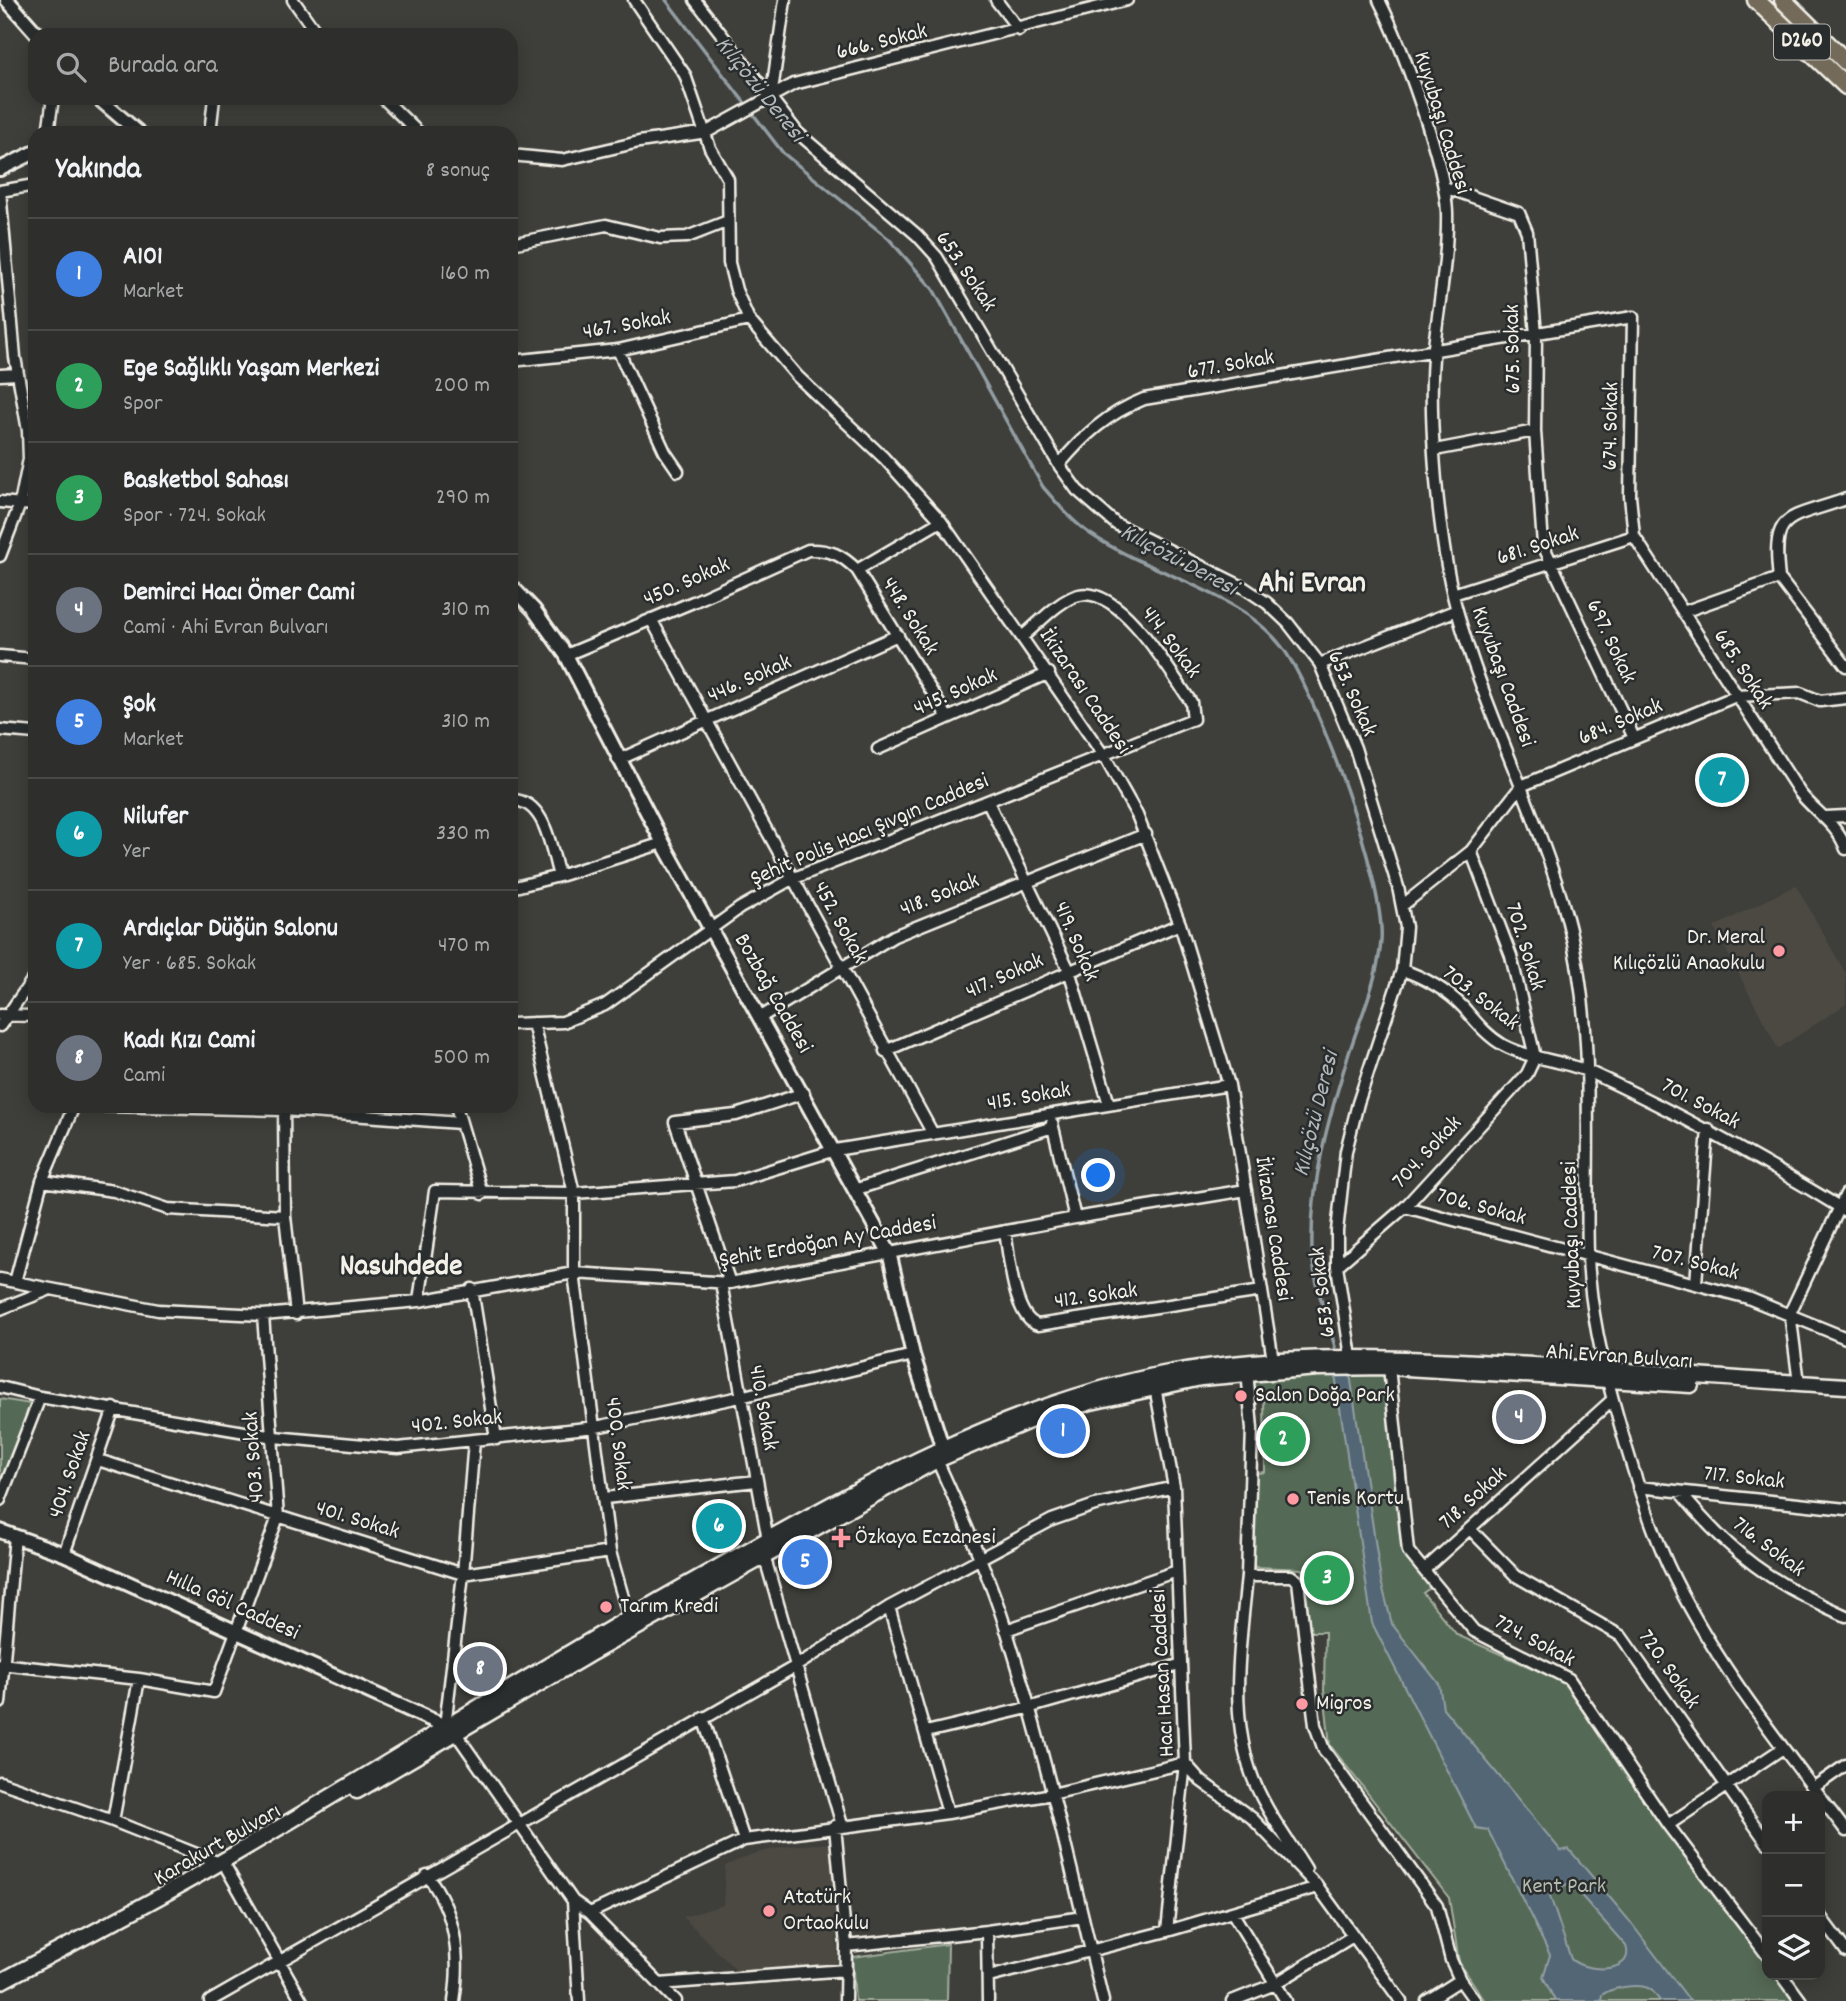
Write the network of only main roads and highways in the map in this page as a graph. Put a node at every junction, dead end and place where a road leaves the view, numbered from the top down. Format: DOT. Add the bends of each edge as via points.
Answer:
graph roads {
  1 [pos="1756,0"];
  2 [pos="1783,0"];
  3 [pos="1846,62"];
  4 [pos="1846,86"];
  5 [pos="1389,1362"];
  6 [pos="1247,1368"];
  7 [pos="1606,1374"];
  8 [pos="1846,1386"];
  9 [pos="1846,1395"];
  10 [pos="940,1453"];
  11 [pos="450,1729"];
  12 [pos="223,1866"];
  13 [pos="0,1982"];
  14 [pos="0,1993"];
  1 -- 4 [label="highway, D260"];
  2 -- 3 [label="highway, D260"];
  5 -- 6 [label="main road"];
  5 -- 6 [label="main road" via="1316,1358 1273,1360"];
  5 -- 7 [label="main road, Ahi Evran Bulvarı"];
  6 -- 10 [label="main road" via="1155,1387 1029,1422"];
  6 -- 10 [label="main road" via="1178,1372 1116,1385 1016,1416"];
  7 -- 8 [label="main road, Ahi Evran Bulvarı"];
  7 -- 9 [label="main road, Ahi Evran Bulvarı"];
  10 -- 11 [label="main road"];
  10 -- 11 [label="main road" via="768,1540 629,1618"];
  11 -- 12 [label="main road, Karakurt Bulvarı"];
  12 -- 13 [label="main road, Karakurt Bulvarı"];
  12 -- 14 [label="main road, Karakurt Bulvarı"];
}
